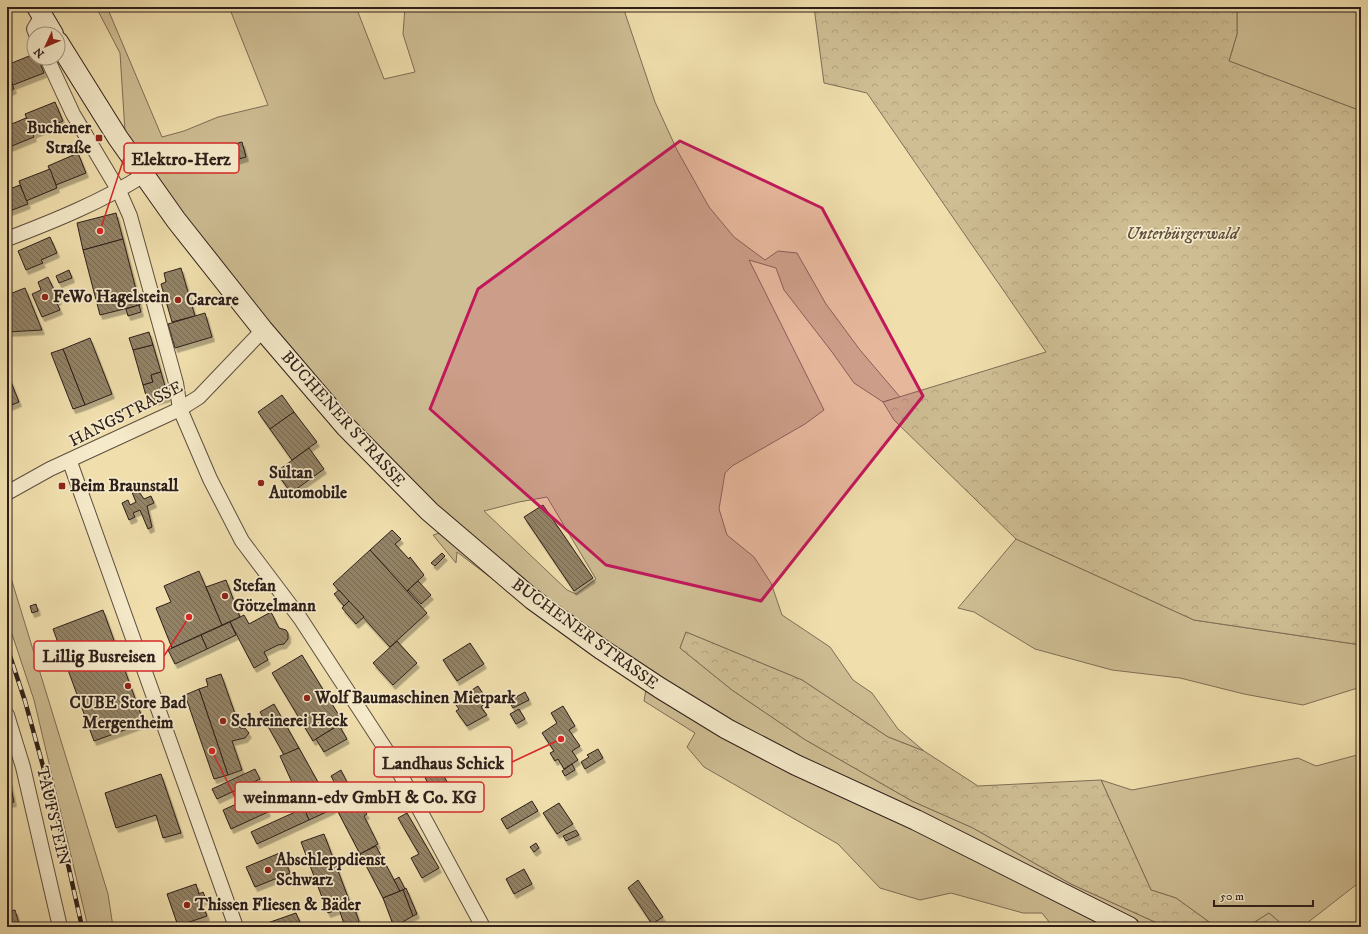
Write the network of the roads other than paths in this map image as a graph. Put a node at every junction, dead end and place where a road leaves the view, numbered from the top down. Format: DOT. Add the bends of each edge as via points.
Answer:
graph roads {
  1 [pos="66,55"];
  2 [pos="51,66"];
  3 [pos="144,175"];
  4 [pos="119,191"];
  5 [pos="7,239"];
  6 [pos="263,330"];
  7 [pos="180,409"];
  8 [pos="70,462"];
  9 [pos="7,493"];
  10 [pos="7,714"];
  11 [pos="60,927"];
  12 [pos="236,927"];
  13 [pos="483,927"];
  14 [pos="1129,927"];
  1 -- 3 [label="main road, BUCHENER STRASSE"];
  2 -- 4 [label="street" via="72,114"];
  3 -- 4 [label="street"];
  3 -- 6 [label="main road, BUCHENER STRASSE" via="176,220"];
  4 -- 5 [label="street" via="57,220"];
  4 -- 7 [label="street" via="130,216 176,383"];
  6 -- 7 [label="street, HANGSTRASSE" via="199,397"];
  6 -- 14 [label="main road, BUCHENER STRASSE" via="346,427 430,512 532,599 601,649 708,718 796,765 916,820"];
  7 -- 8 [label="street, HANGSTRASSE"];
  7 -- 13 [label="street" via="210,479 242,541 300,618 392,759"];
  8 -- 9 [label="street, HANGSTRASSE" via="50,469"];
  8 -- 12 [label="street"];
  10 -- 11 [label="street, TAUFSTEIN" via="23,767"];
}
